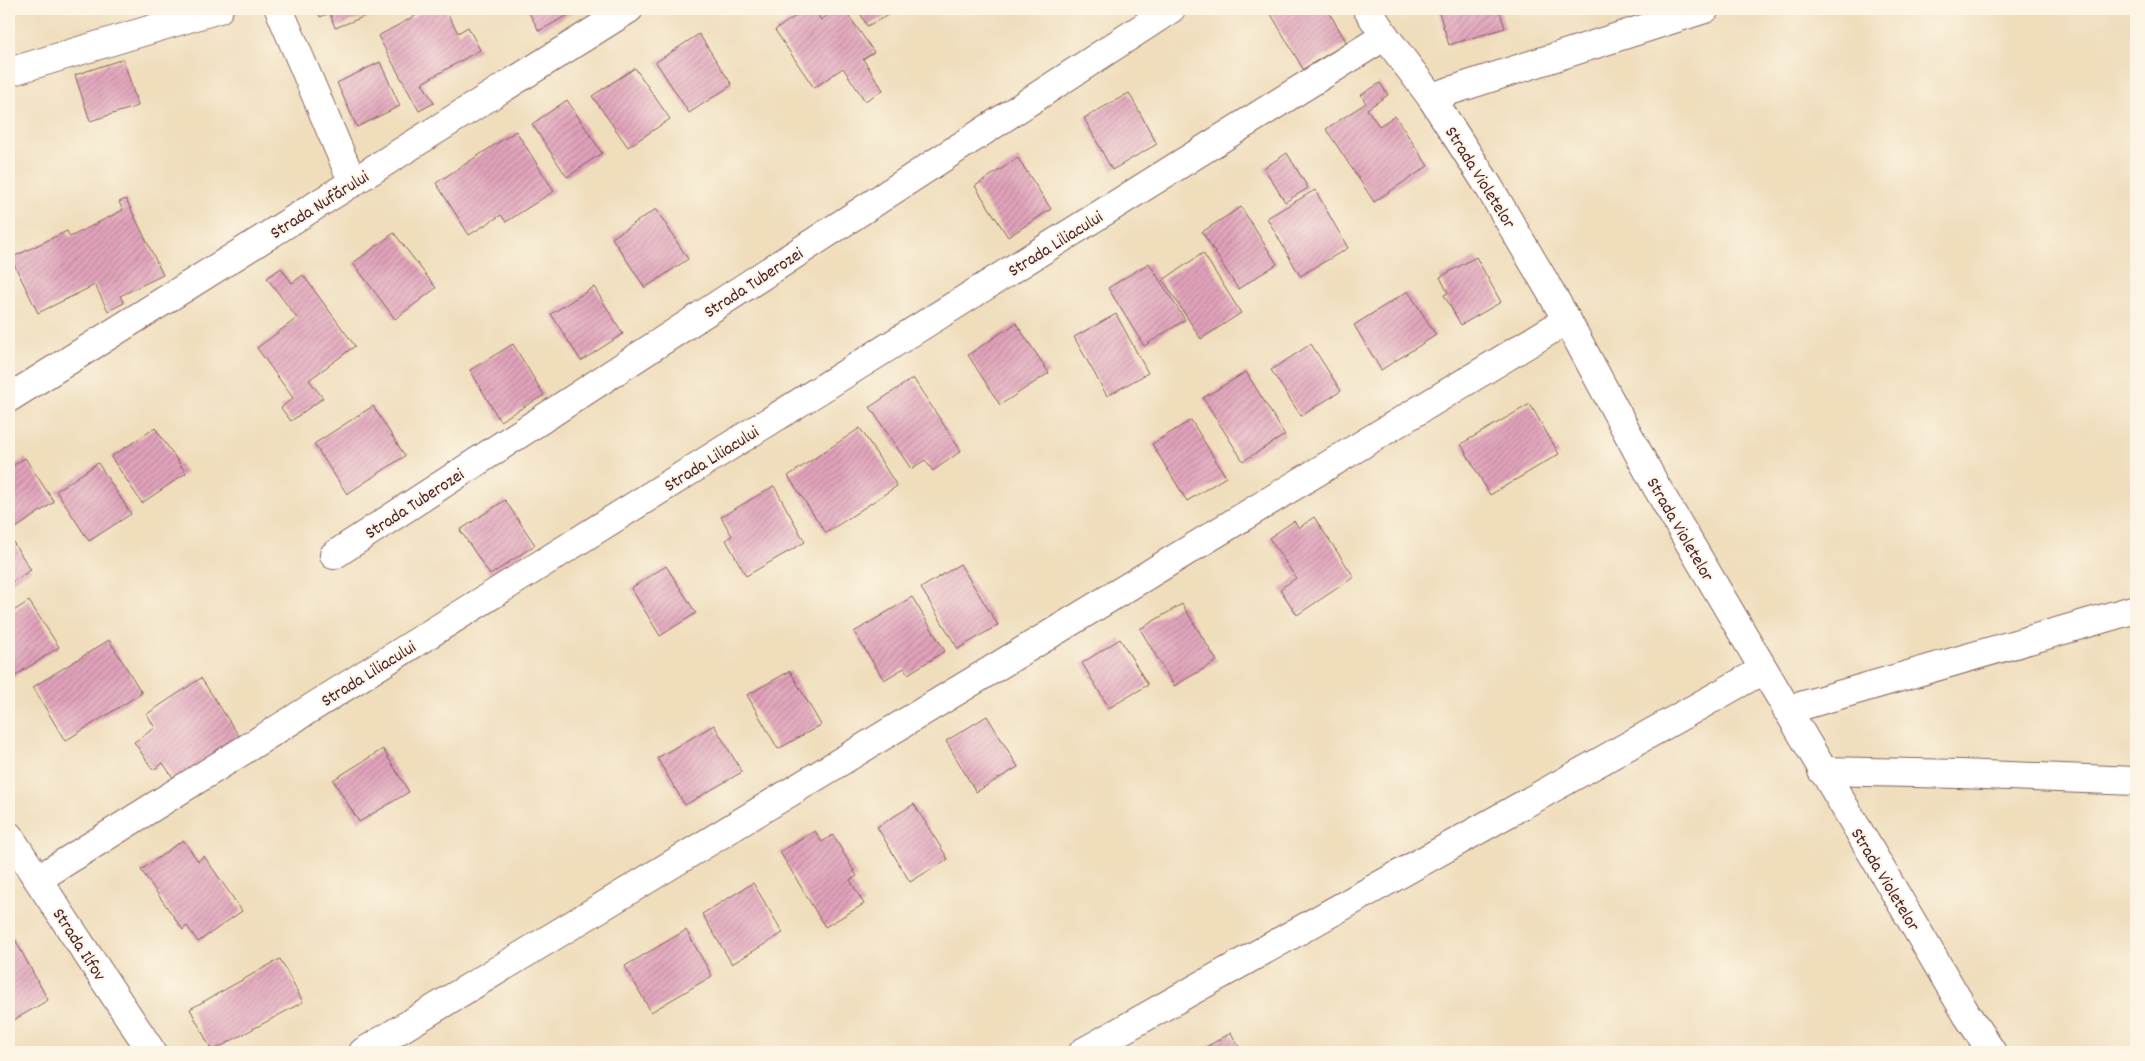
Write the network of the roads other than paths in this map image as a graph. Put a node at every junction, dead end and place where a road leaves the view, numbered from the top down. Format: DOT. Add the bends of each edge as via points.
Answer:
graph roads {
  1 [pos="220,9"];
  2 [pos="279,9"];
  3 [pos="629,9"];
  4 [pos="1171,9"];
  5 [pos="1367,9"];
  6 [pos="1705,9"];
  7 [pos="1385,36"];
  8 [pos="9,72"];
  9 [pos="1431,97"];
  10 [pos="353,183"];
  11 [pos="1567,320"];
  12 [pos="9,398"];
  13 [pos="334,555"];
  14 [pos="2136,609"];
  15 [pos="1763,670"];
  16 [pos="1787,710"];
  17 [pos="1822,772"];
  18 [pos="2136,782"];
  19 [pos="9,836"];
  20 [pos="38,879"];
  21 [pos="152,1052"];
  22 [pos="363,1052"];
  23 [pos="1083,1052"];
  24 [pos="1992,1052"];
  1 -- 8 [label="street"];
  2 -- 10 [label="street"];
  3 -- 10 [label="street, Strada Nufărului"];
  4 -- 13 [label="street, Strada Tuberozei"];
  5 -- 7 [label="street, Strada Violetelor"];
  6 -- 9 [label="street"];
  7 -- 9 [label="street, Strada Violetelor"];
  7 -- 20 [label="street, Strada Liliacului"];
  9 -- 11 [label="street, Strada Violetelor"];
  10 -- 12 [label="street, Strada Nufărului"];
  11 -- 15 [label="street, Strada Violetelor" via="1656,486"];
  11 -- 22 [label="street"];
  14 -- 16 [label="street"];
  15 -- 16 [label="street, Strada Violetelor"];
  15 -- 23 [label="street"];
  16 -- 17 [label="street, Strada Violetelor"];
  17 -- 18 [label="street"];
  17 -- 24 [label="street, Strada Violetelor"];
  19 -- 20 [label="street, Strada Ilfov"];
  20 -- 21 [label="street, Strada Ilfov"];
}
